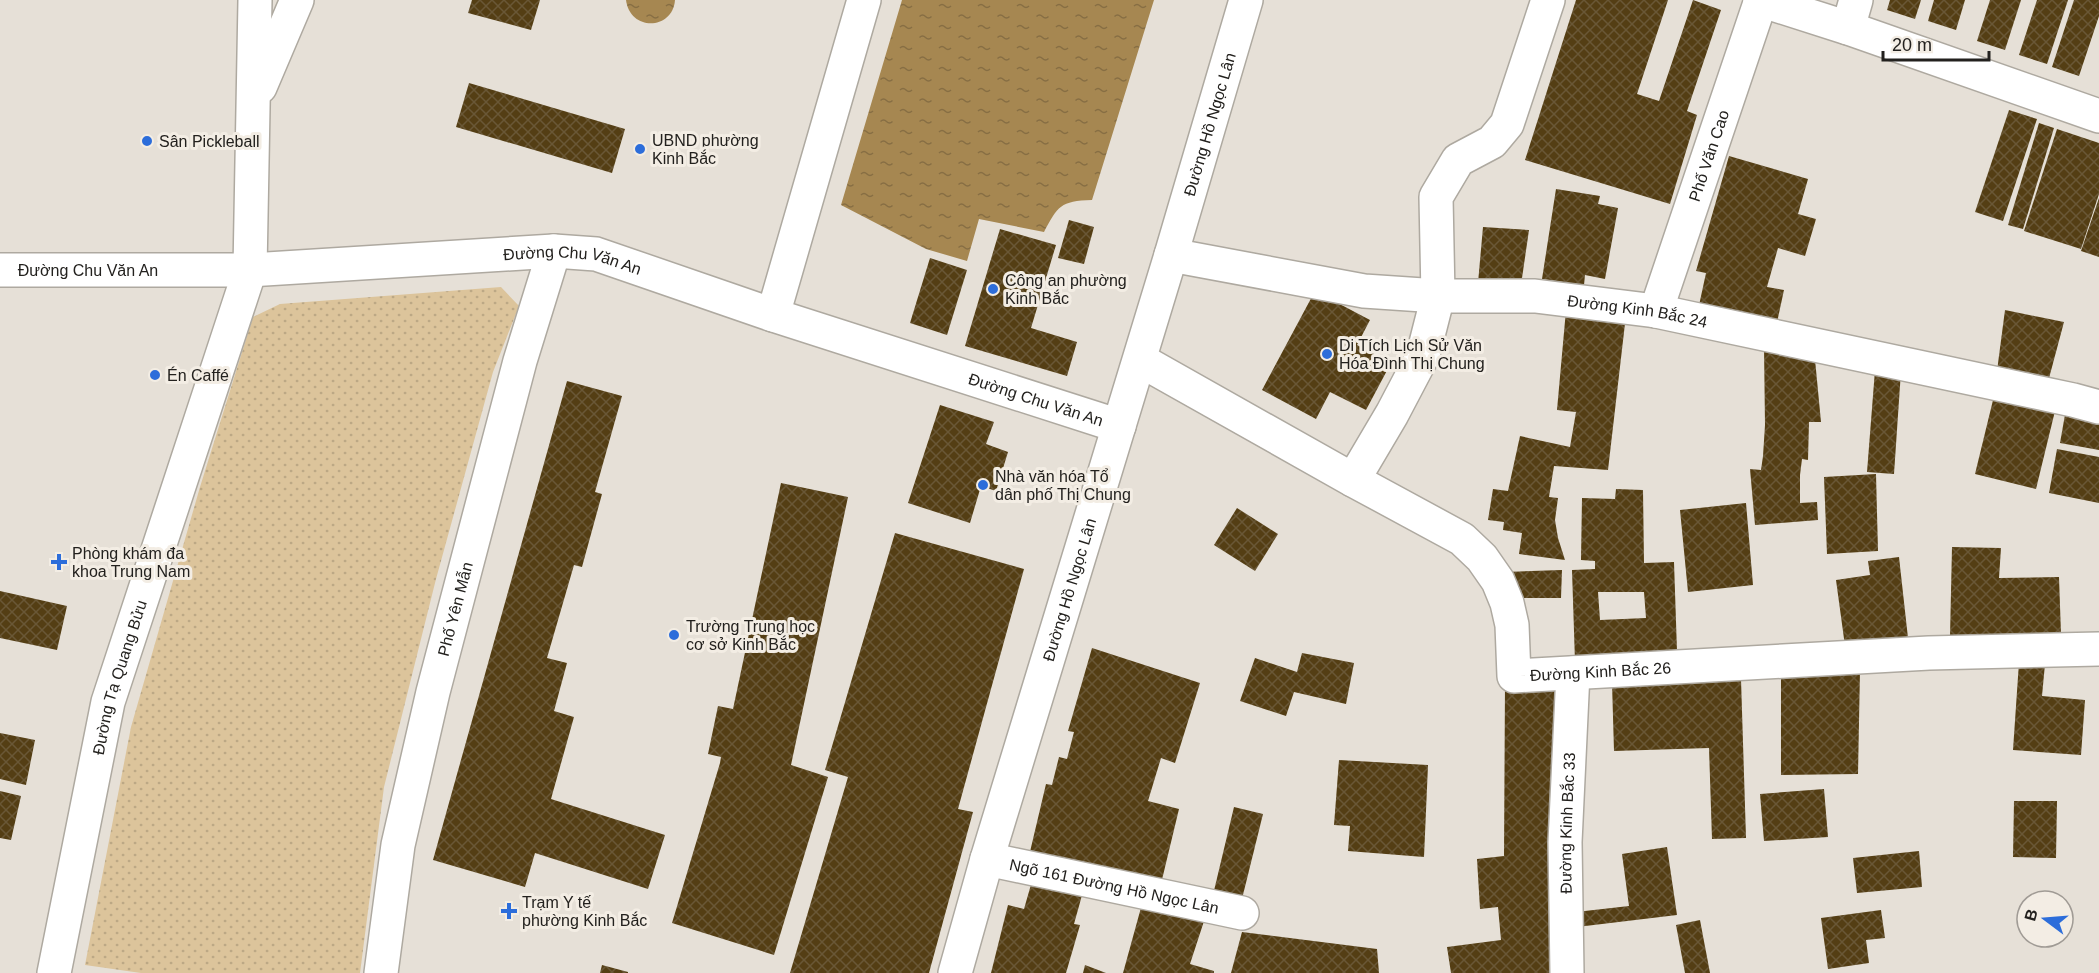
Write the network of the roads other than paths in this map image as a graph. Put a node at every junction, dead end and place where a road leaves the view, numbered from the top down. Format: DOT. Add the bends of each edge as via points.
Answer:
graph roads {
  1 [pos="255,0"];
  2 [pos="297,0"];
  3 [pos="864,0"];
  4 [pos="1246,0"];
  5 [pos="1548,0"];
  6 [pos="1760,0"];
  7 [pos="1852,14"];
  8 [pos="254,103"];
  9 [pos="2099,115"];
  10 [pos="554,251"];
  11 [pos="1172,255"];
  12 [pos="0,270"];
  13 [pos="250,270"];
  14 [pos="1438,296"];
  15 [pos="1656,311"];
  16 [pos="773,315"];
  17 [pos="1140,360"];
  18 [pos="2098,403"];
  19 [pos="1119,426"];
  20 [pos="1353,480"];
  21 [pos="2099,649"];
  22 [pos="1573,673"];
  23 [pos="987,859"];
  24 [pos="1242,912"];
  25 [pos="54,973"];
  26 [pos="381,973"];
  27 [pos="955,973"];
  28 [pos="1567,973"];
  1 -- 8 [label="street, Đường Tạ Quang Bửu"];
  2 -- 8 [label="street"];
  3 -- 16 [label="street"];
  4 -- 11 [label="street, Đường Hồ Ngọc Lân"];
  5 -- 14 [label="street" via="1507,124 1492,142 1458,160 1436,197"];
  6 -- 7 [label="street"];
  6 -- 15 [label="street, Phố Văn Cao"];
  7 -- 9 [label="street"];
  8 -- 13 [label="street, Đường Tạ Quang Bửu"];
  10 -- 13 [label="street, Đường Chu Văn An"];
  10 -- 16 [label="street, Đường Chu Văn An" via="596,254"];
  10 -- 26 [label="street, Phố Yên Mẫn" via="520,361 433,692 398,845"];
  11 -- 14 [label="street, Đường Kinh Bắc 24" via="1364,291"];
  11 -- 17 [label="street, Đường Hồ Ngọc Lân"];
  12 -- 13 [label="street, Đường Chu Văn An"];
  13 -- 25 [label="street, Đường Tạ Quang Bửu" via="108,702"];
  14 -- 15 [label="street, Đường Kinh Bắc 24" via="1535,296"];
  14 -- 20 [label="street" via="1423,355"];
  15 -- 18 [label="street, Đường Kinh Bắc 24"];
  16 -- 19 [label="street, Đường Chu Văn An"];
  17 -- 19 [label="street, Đường Hồ Ngọc Lân"];
  17 -- 20 [label="street, Đường Kinh Bắc 26"];
  19 -- 23 [label="street, Đường Hồ Ngọc Lân"];
  20 -- 22 [label="street, Đường Kinh Bắc 26" via="1462,539 1482,558 1507,603 1514,676"];
  21 -- 22 [label="street, Đường Kinh Bắc 26" via="1929,653"];
  22 -- 28 [label="street, Đường Kinh Bắc 33" via="1565,842"];
  23 -- 24 [label="street, Ngõ 161 Đường Hồ Ngọc Lân"];
  23 -- 27 [label="street, Đường Hồ Ngọc Lân"];
}
